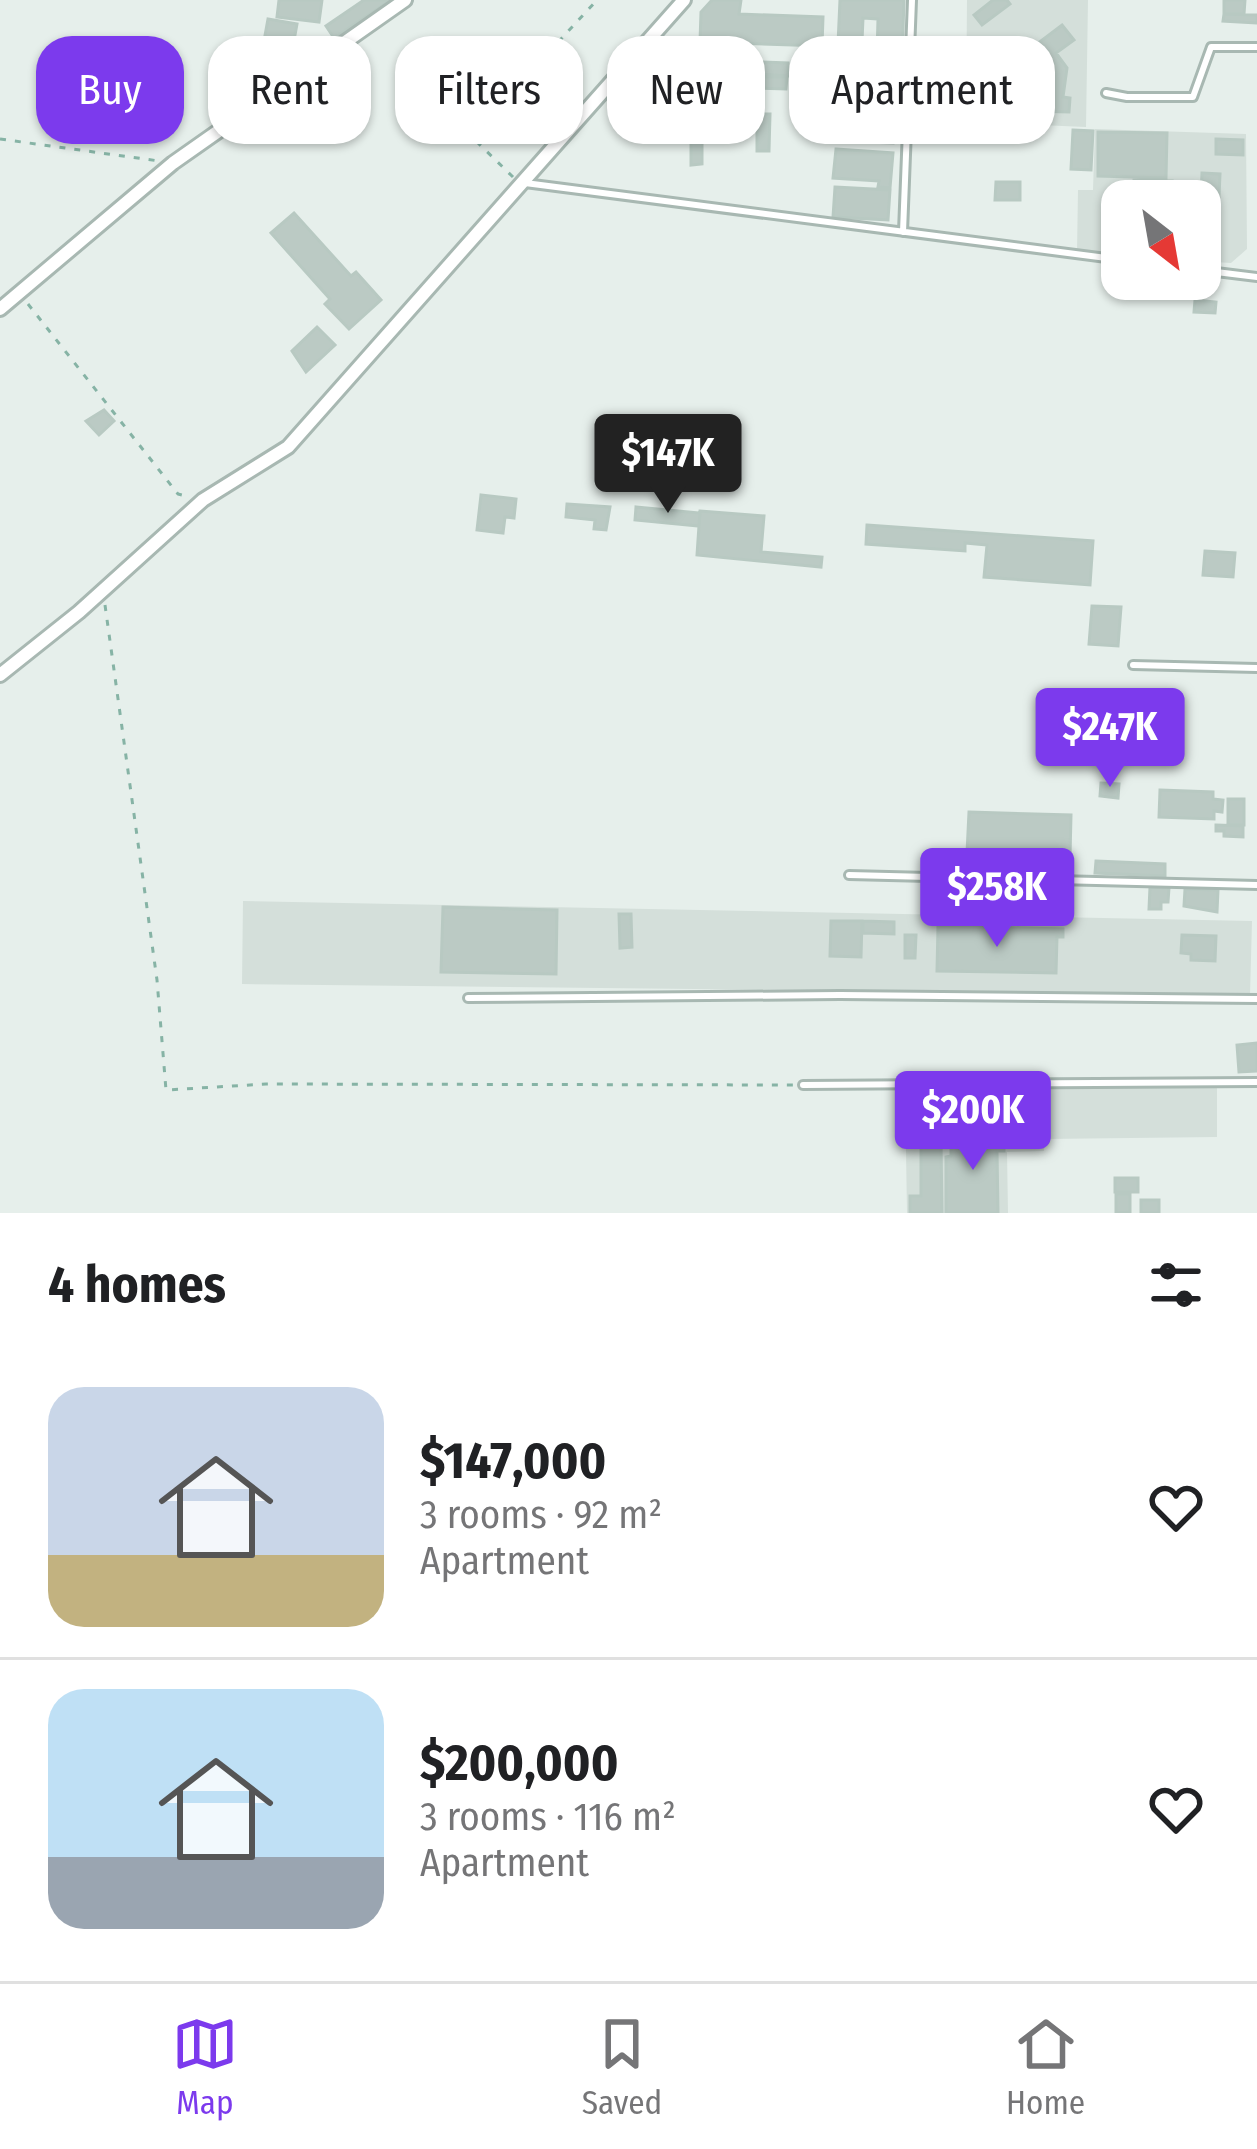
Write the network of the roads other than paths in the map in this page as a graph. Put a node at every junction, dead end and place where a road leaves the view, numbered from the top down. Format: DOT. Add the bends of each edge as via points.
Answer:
graph roads {
  1 [pos="405,0"];
  2 [pos="684,0"];
  3 [pos="912,0"];
  4 [pos="1257,47"];
  5 [pos="1106,93"];
  6 [pos="519,183"];
  7 [pos="903,232"];
  8 [pos="1101,257"];
  9 [pos="1221,273"];
  10 [pos="1257,278"];
  11 [pos="0,309"];
  12 [pos="1133,665"];
  13 [pos="1257,668"];
  14 [pos="0,675"];
  15 [pos="849,875"];
  16 [pos="1257,885"];
  17 [pos="467,998"];
  18 [pos="1257,999"];
  19 [pos="1257,1082"];
  20 [pos="803,1085"];
  1 -- 11 [label="street" via="172,163"];
  2 -- 6 [label="street"];
  3 -- 7 [label="lane"];
  4 -- 5 [label="lane" via="1211,47 1193,97"];
  6 -- 7 [label="lane"];
  6 -- 14 [label="street" via="288,447 203,500"];
  7 -- 8 [label="lane"];
  9 -- 10 [label="lane"];
  12 -- 13 [label="lane"];
  15 -- 16 [label="lane"];
  17 -- 18 [label="lane"];
  19 -- 20 [label="lane"];
}
